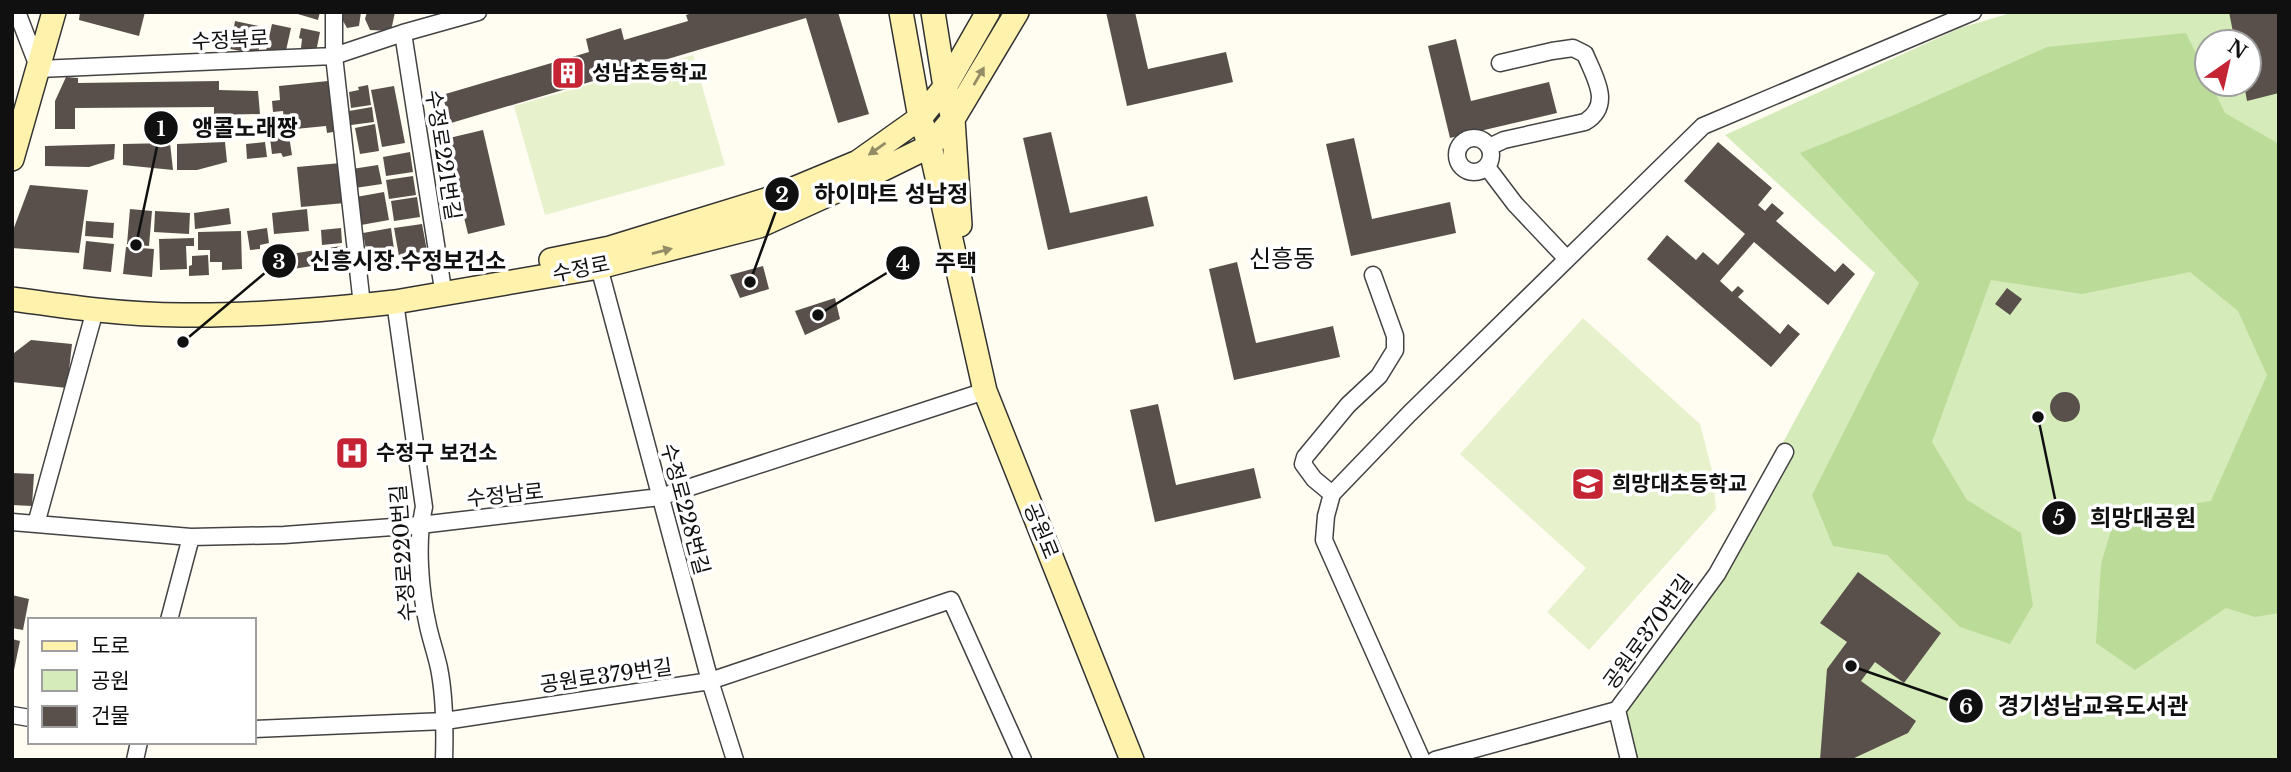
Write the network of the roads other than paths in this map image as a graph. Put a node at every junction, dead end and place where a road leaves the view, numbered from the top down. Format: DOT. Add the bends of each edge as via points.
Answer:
graph roads {
  1 [pos="17,12"];
  2 [pos="54,12"];
  3 [pos="334,12"];
  4 [pos="478,12"];
  5 [pos="901,12"];
  6 [pos="933,12"];
  7 [pos="988,12"];
  8 [pos="1017,12"];
  9 [pos="1973,12"];
  10 [pos="403,33"];
  11 [pos="334,56"];
  12 [pos="1500,64"];
  13 [pos="38,69"];
  14 [pos="945,87"];
  15 [pos="920,118"];
  16 [pos="953,119"];
  17 [pos="930,146"];
  18 [pos="1489,147"];
  19 [pos="12,159"];
  20 [pos="1487,167"];
  21 [pos="1567,259"];
  22 [pos="599,267"];
  23 [pos="1373,275"];
  24 [pos="12,283"];
  25 [pos="442,283"];
  26 [pos="361,296"];
  27 [pos="964,298"];
  28 [pos="12,299"];
  29 [pos="395,302"];
  30 [pos="95,310"];
  31 [pos="985,391"];
  32 [pos="1785,452"];
  33 [pos="1332,494"];
  34 [pos="660,497"];
  35 [pos="12,522"];
  36 [pos="36,524"];
  37 [pos="420,526"];
  38 [pos="191,537"];
  39 [pos="170,618"];
  40 [pos="710,681"];
  41 [pos="1617,710"];
  42 [pos="445,721"];
  43 [pos="256,730"];
  44 [pos="444,760"];
  45 [pos="735,760"];
  46 [pos="1023,760"];
  47 [pos="1132,760"];
  48 [pos="1422,760"];
  49 [pos="1435,760"];
  50 [pos="1629,760"];
  1 -- 13 [label="street"];
  2 -- 13 [label="main road"];
  3 -- 11 [label="street"];
  4 -- 10 [label="street, 수정북로"];
  5 -- 15 [label="main road, 공원로"];
  6 -- 14 [label="main road, 공원로"];
  7 -- 14 [label="main road, 수정로"];
  16 -- 8 [label="main road, 수정로, one-way"];
  9 -- 21 [label="street" via="1703,125"];
  10 -- 11 [label="street, 수정북로"];
  10 -- 25 [label="street, 수정로221번길"];
  11 -- 13 [label="street, 수정북로"];
  11 -- 26 [label="street"];
  12 -- 18 [label="street" via="1573,48 1585,54 1601,102 1594,117 1585,122"];
  13 -- 19 [label="main road"];
  14 -- 15 [label="main road, 수정로"];
  14 -- 16 [label="main road, 공원로"];
  15 -- 17 [label="main road, 공원로"];
  15 -- 25 [label="main road, 수정로, one-way" via="858,162 769,199 610,248"];
  16 -- 17 [label="main road, 수정로"];
  16 -- 27 [label="main road, 공원로"];
  22 -- 17 [label="main road, 수정로, one-way" via="758,226"];
  17 -- 27 [label="main road, 공원로"];
  18 -- 20 [label="street"];
  18 -- 20 [label="street" via="1470,139 1461,145 1457,156 1461,166 1471,172"];
  20 -- 21 [label="street"];
  21 -- 33 [label="street"];
  22 -- 29 [label="main road, 수정로"];
  22 -- 34 [label="street, 수정로228번길"];
  23 -- 33 [label="street" via="1395,335 1395,350 1380,376 1348,405 1305,457 1303,464 1314,480"];
  24 -- 26 [label="main road, 수정로" via="165,305"];
  25 -- 26 [label="main road, 수정로"];
  27 -- 31 [label="main road, 공원로"];
  28 -- 30 [label="main road, 수정로"];
  29 -- 30 [label="main road, 수정로" via="234,315"];
  29 -- 37 [label="street, 수정로220번길" via="424,507"];
  30 -- 36 [label="street"];
  31 -- 34 [label="street, 수정남로"];
  31 -- 47 [label="main road, 공원로"];
  32 -- 41 [label="street, 공원로370번길" via="1717,574"];
  33 -- 48 [label="street" via="1324,540"];
  34 -- 37 [label="street, 수정남로"];
  34 -- 40 [label="street, 수정로228번길"];
  35 -- 36 [label="street, 수정남로"];
  36 -- 38 [label="street, 수정남로"];
  37 -- 38 [label="street, 수정남로"];
  37 -- 42 [label="street, 수정로220번길" via="427,623"];
  38 -- 39 [label="street"];
  40 -- 42 [label="street, 공원로379번길"];
  40 -- 45 [label="street, 수정로228번길"];
  40 -- 46 [label="street, 공원로379번길" via="951,600"];
  41 -- 49 [label="street, 공원로370번길"];
  41 -- 50 [label="street"];
  42 -- 43 [label="street, 공원로379번길"];
  42 -- 44 [label="street, 수정로220번길"];
}
